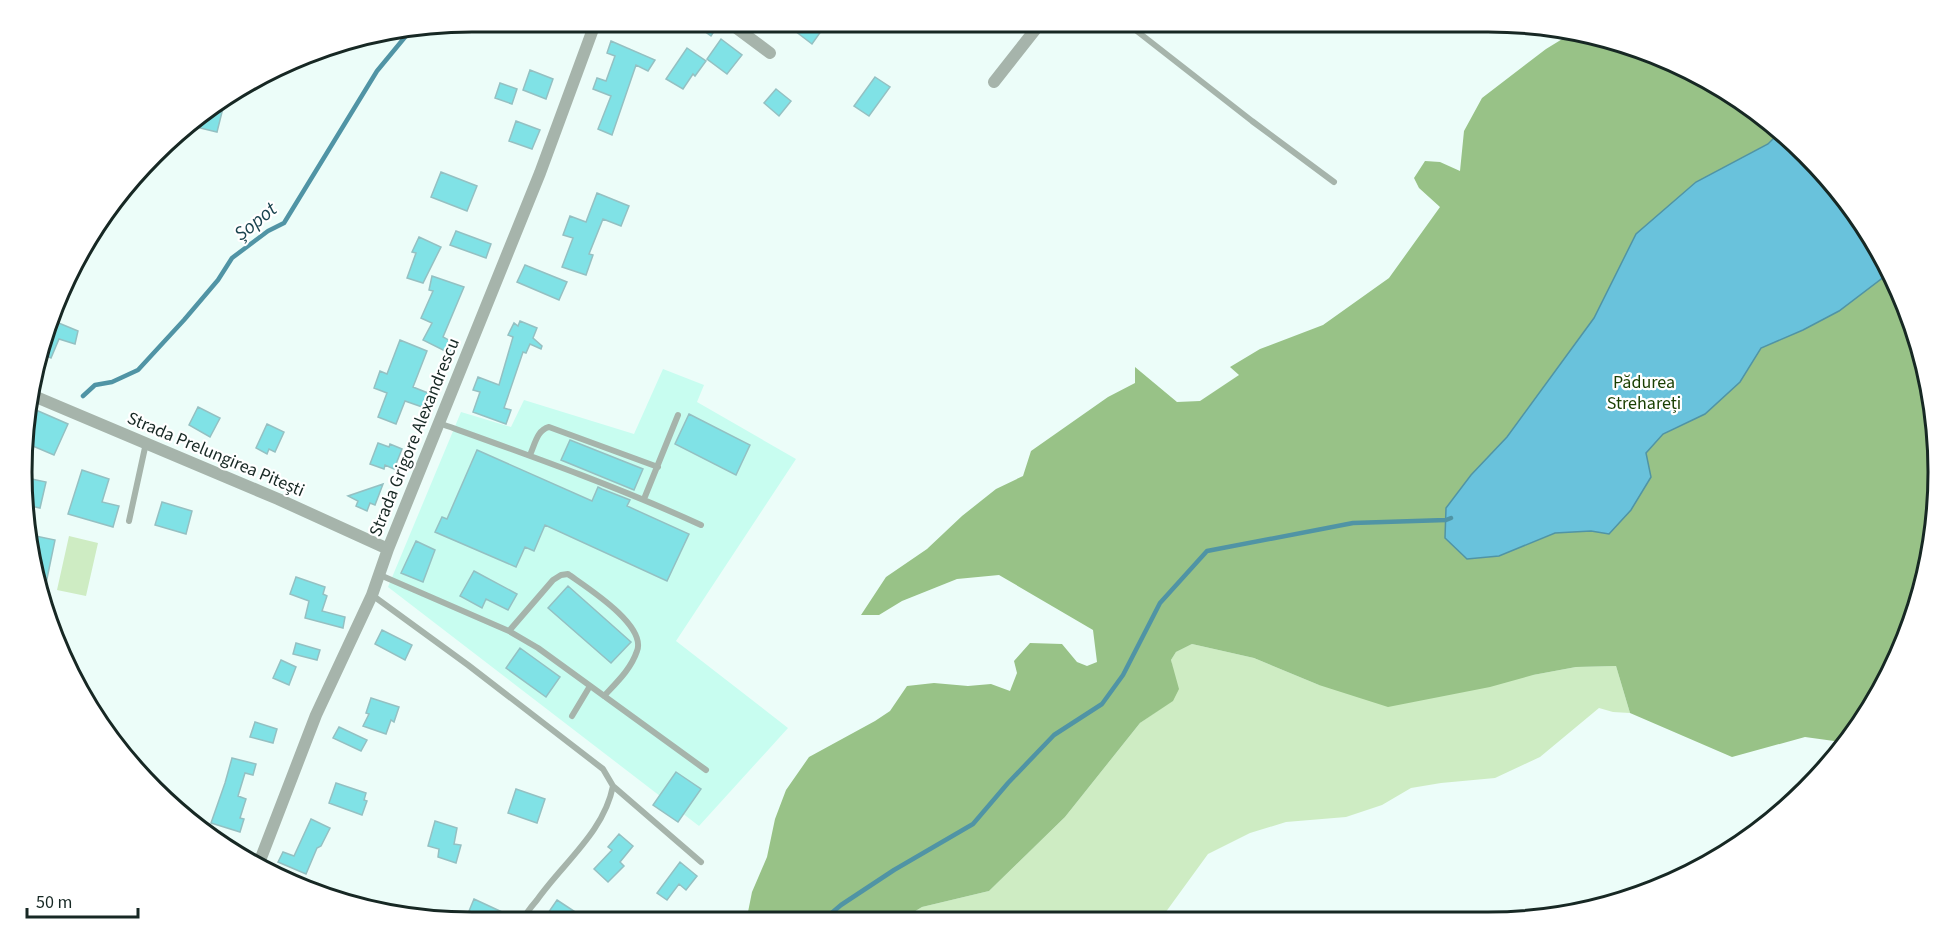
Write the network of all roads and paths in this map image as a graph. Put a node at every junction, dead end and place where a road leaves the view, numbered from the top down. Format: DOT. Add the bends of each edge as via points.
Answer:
graph roads {
  1 [pos="592,32"];
  2 [pos="742,32"];
  3 [pos="1033,32"];
  4 [pos="1138,32"];
  5 [pos="770,53"];
  6 [pos="994,82"];
  7 [pos="1335,182"];
  8 [pos="38,398"];
  9 [pos="678,415"];
  10 [pos="439,423"];
  11 [pos="146,443"];
  12 [pos="530,455"];
  13 [pos="658,467"];
  14 [pos="644,500"];
  15 [pos="129,521"];
  16 [pos="701,525"];
  17 [pos="388,549"];
  18 [pos="380,574"];
  19 [pos="372,595"];
  20 [pos="509,631"];
  21 [pos="590,686"];
  22 [pos="604,696"];
  23 [pos="572,716"];
  24 [pos="706,770"];
  25 [pos="613,786"];
  26 [pos="261,858"];
  27 [pos="701,862"];
  28 [pos="529,912"];
  1 -- 10 [label="street, Strada Grigore Alexandrescu"];
  2 -- 5 [label="street"];
  3 -- 6 [label="street"];
  4 -- 7 [label="lane"];
  8 -- 11 [label="street, Strada Prelungirea Pitești"];
  9 -- 13 [label="lane"];
  10 -- 12 [label="lane"];
  10 -- 17 [label="street, Strada Grigore Alexandrescu"];
  11 -- 15 [label="lane"];
  11 -- 17 [label="street, Strada Prelungirea Pitești"];
  12 -- 13 [label="lane" via="538,434 549,427"];
  12 -- 14 [label="lane"];
  13 -- 14 [label="lane"];
  14 -- 16 [label="lane"];
  17 -- 18 [label="street, Strada Grigore Alexandrescu"];
  18 -- 19 [label="street, Strada Grigore Alexandrescu"];
  18 -- 20 [label="lane"];
  19 -- 25 [label="lane" via="603,769"];
  19 -- 26 [label="street, Strada Grigore Alexandrescu" via="316,715"];
  20 -- 21 [label="lane"];
  20 -- 22 [label="lane" via="553,580 568,574 612,606 636,634 638,649 625,674"];
  21 -- 22 [label="lane"];
  21 -- 23 [label="lane"];
  22 -- 24 [label="lane"];
  25 -- 27 [label="lane"];
  25 -- 28 [label="lane" via="610,802 585,843 550,881"];
}
